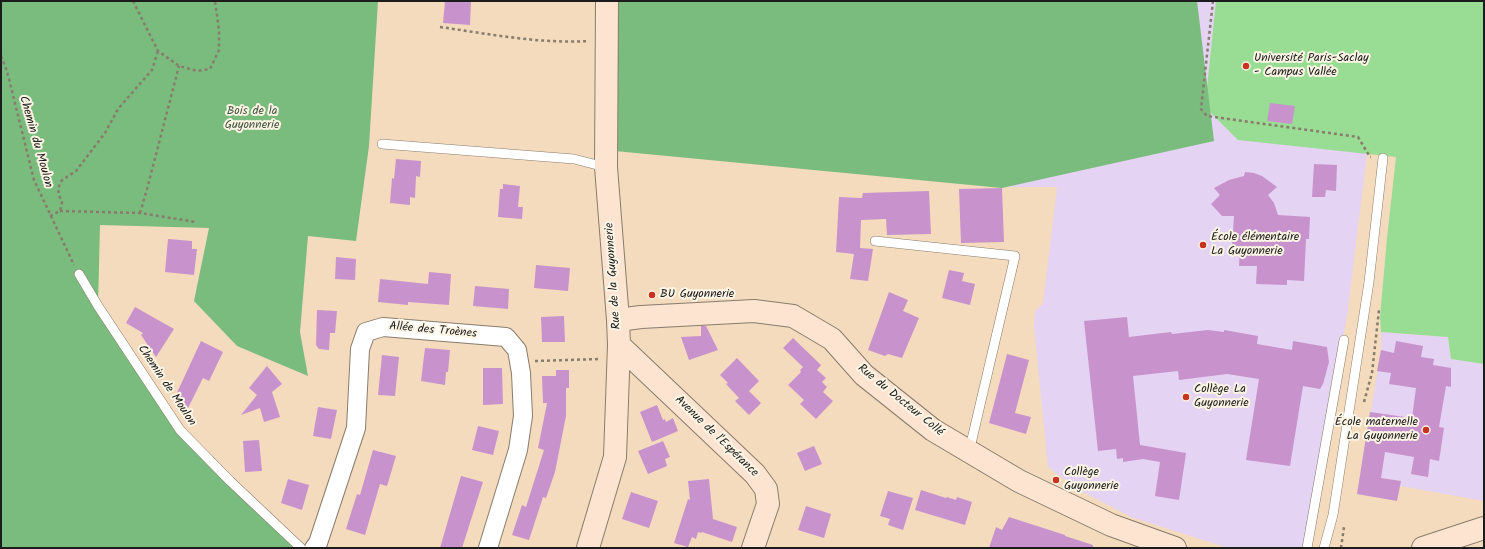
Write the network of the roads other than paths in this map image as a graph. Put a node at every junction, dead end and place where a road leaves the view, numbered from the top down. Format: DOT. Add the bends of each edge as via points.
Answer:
graph roads {
  1 [pos="607,1"];
  2 [pos="382,144"];
  3 [pos="1383,158"];
  4 [pos="606,167"];
  5 [pos="875,241"];
  6 [pos="79,274"];
  7 [pos="618,320"];
  8 [pos="1344,340"];
  9 [pos="619,352"];
  10 [pos="969,452"];
  11 [pos="1484,528"];
  12 [pos="301,548"];
  13 [pos="314,548"];
  14 [pos="488,548"];
  15 [pos="588,548"];
  16 [pos="753,548"];
  17 [pos="1175,548"];
  18 [pos="1306,548"];
  19 [pos="1324,548"];
  20 [pos="1423,548"];
  1 -- 4 [label="street, Rue de la Guyonnerie"];
  2 -- 4 [label="lane" via="574,159"];
  3 -- 19 [label="lane" via="1370,282 1333,515"];
  4 -- 7 [label="street, Rue de la Guyonnerie"];
  5 -- 10 [label="lane" via="1015,256"];
  6 -- 12 [label="lane, Chemin de Moulon" via="180,430"];
  7 -- 9 [label="street, Rue de la Guyonnerie"];
  7 -- 10 [label="street, Rue du Docteur Collé" via="754,311 793,316 832,339 864,375 933,430"];
  8 -- 18 [label="lane"];
  9 -- 15 [label="street, Rue de la Guyonnerie" via="615,457"];
  9 -- 16 [label="street, Avenue de l'Espérance" via="755,474 766,489 768,504"];
  10 -- 17 [label="street, Rue du Docteur Collé" via="1019,481 1111,524"];
  11 -- 20 [label="street"];
  13 -- 14 [label="street, Allée des Troènes" via="318,543 356,428 360,349 366,332 383,327 506,337 517,350 523,416 518,450"];
}
